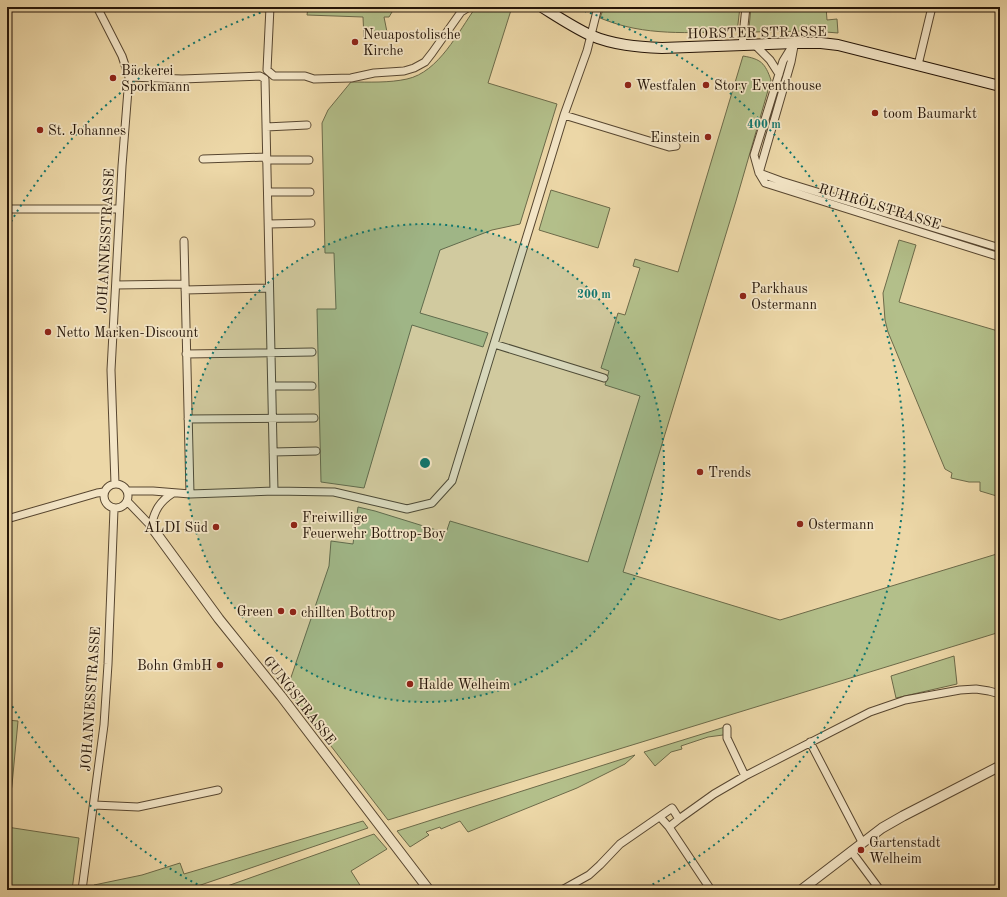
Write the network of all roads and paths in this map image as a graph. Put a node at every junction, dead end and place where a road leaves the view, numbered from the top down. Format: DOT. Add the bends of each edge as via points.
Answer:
graph roads {
  1 [pos="97,7"];
  2 [pos="270,7"];
  3 [pos="469,7"];
  4 [pos="542,7"];
  5 [pos="598,7"];
  6 [pos="746,7"];
  7 [pos="932,7"];
  8 [pos="590,35"];
  9 [pos="794,43"];
  10 [pos="742,45"];
  11 [pos="756,45"];
  12 [pos="918,65"];
  13 [pos="779,74"];
  14 [pos="129,77"];
  15 [pos="1000,86"];
  16 [pos="564,115"];
  17 [pos="307,126"];
  18 [pos="266,127"];
  19 [pos="676,146"];
  20 [pos="266,158"];
  21 [pos="203,159"];
  22 [pos="309,160"];
  23 [pos="759,173"];
  24 [pos="268,192"];
  25 [pos="310,192"];
  26 [pos="7,209"];
  27 [pos="119,209"];
  28 [pos="311,223"];
  29 [pos="269,224"];
  30 [pos="184,241"];
  31 [pos="1000,248"];
  32 [pos="1000,257"];
  33 [pos="116,285"];
  34 [pos="185,287"];
  35 [pos="269,288"];
  36 [pos="494,344"];
  37 [pos="312,352"];
  38 [pos="271,353"];
  39 [pos="186,354"];
  40 [pos="604,378"];
  41 [pos="272,386"];
  42 [pos="312,386"];
  43 [pos="273,418"];
  44 [pos="314,418"];
  45 [pos="188,419"];
  46 [pos="316,451"];
  47 [pos="273,452"];
  48 [pos="115,484"];
  49 [pos="127,491"];
  50 [pos="274,491"];
  51 [pos="104,492"];
  52 [pos="173,493"];
  53 [pos="190,494"];
  54 [pos="127,502"];
  55 [pos="114,509"];
  56 [pos="7,519"];
  57 [pos="151,526"];
  58 [pos="1000,694"];
  59 [pos="727,728"];
  60 [pos="810,742"];
  61 [pos="1000,766"];
  62 [pos="745,776"];
  63 [pos="218,790"];
  64 [pos="94,805"];
  65 [pos="660,816"];
  66 [pos="679,819"];
  67 [pos="669,827"];
  68 [pos="862,842"];
  69 [pos="851,851"];
  70 [pos="82,890"];
  71 [pos="429,890"];
  72 [pos="562,890"];
  73 [pos="711,890"];
  74 [pos="801,890"];
  75 [pos="880,890"];
  1 -- 14 [label="street, JOHANNESSTRASSE" via="122,56"];
  2 -- 3 [label="street" via="267,70 274,76 305,76 314,79 351,78 414,68 425,62 461,12"];
  4 -- 8 [label="main road, HORSTER STRASSE"];
  5 -- 8 [label="street"];
  6 -- 10 [label="street"];
  7 -- 12 [label="street"];
  8 -- 10 [label="main road, HORSTER STRASSE" via="611,42 642,47"];
  8 -- 16 [label="street" via="587,51"];
  9 -- 11 [label="main road, HORSTER STRASSE"];
  9 -- 12 [label="main road, HORSTER STRASSE" via="838,45"];
  9 -- 13 [label="street" via="782,60"];
  9 -- 23 [label="street" via="791,62"];
  10 -- 11 [label="main road, HORSTER STRASSE"];
  11 -- 13 [label="street"];
  12 -- 15 [label="main road, HORSTER STRASSE"];
  13 -- 23 [label="street" via="754,156"];
  14 -- 18 [label="street" via="262,77 265,82"];
  14 -- 27 [label="street, JOHANNESSTRASSE"];
  16 -- 19 [label="street" via="669,147"];
  16 -- 36 [label="street"];
  17 -- 18 [label="street"];
  18 -- 20 [label="street"];
  20 -- 21 [label="street"];
  20 -- 22 [label="street"];
  20 -- 24 [label="street"];
  23 -- 31 [label="street, RUHRÖLSTRASSE"];
  23 -- 32 [label="street, RUHRÖLSTRASSE" via="765,183"];
  24 -- 25 [label="street"];
  24 -- 29 [label="street"];
  26 -- 27 [label="street"];
  27 -- 33 [label="street, JOHANNESSTRASSE"];
  28 -- 29 [label="street"];
  29 -- 35 [label="street"];
  30 -- 34 [label="street"];
  33 -- 34 [label="street"];
  33 -- 48 [label="street, JOHANNESSTRASSE" via="111,381"];
  34 -- 35 [label="street"];
  34 -- 39 [label="street"];
  35 -- 38 [label="street"];
  36 -- 40 [label="street"];
  36 -- 50 [label="street" via="452,481 432,503 407,509 349,494"];
  37 -- 38 [label="street"];
  38 -- 39 [label="street"];
  38 -- 41 [label="street"];
  39 -- 45 [label="street"];
  41 -- 42 [label="street"];
  41 -- 43 [label="street"];
  43 -- 44 [label="street"];
  43 -- 45 [label="street"];
  43 -- 47 [label="street"];
  45 -- 53 [label="street"];
  46 -- 47 [label="street"];
  47 -- 50 [label="street"];
  48 -- 49 [label="street" via="121,485"];
  48 -- 51 [label="street" via="107,487"];
  49 -- 52 [label="street"];
  49 -- 54 [label="street"];
  50 -- 53 [label="street"];
  51 -- 55 [label="street" via="105,503"];
  51 -- 56 [label="street"];
  52 -- 53 [label="street"];
  52 -- 57 [label="street" via="156,509"];
  54 -- 55 [label="street"];
  54 -- 57 [label="street, GUNGSTRASSE"];
  55 -- 64 [label="street, JOHANNESSTRASSE" via="104,725"];
  57 -- 71 [label="street, GUNGSTRASSE" via="219,619"];
  58 -- 60 [label="street" via="976,689 960,690 906,700 870,712"];
  59 -- 62 [label="street" via="727,738"];
  60 -- 62 [label="street"];
  60 -- 68 [label="street"];
  61 -- 68 [label="street" via="903,816"];
  62 -- 66 [label="street"];
  63 -- 64 [label="street" via="138,806"];
  64 -- 70 [label="street, JOHANNESSTRASSE"];
  65 -- 66 [label="street" via="672,808"];
  65 -- 67 [label="street"];
  65 -- 72 [label="street" via="620,844 589,875"];
  66 -- 67 [label="street"];
  67 -- 73 [label="street"];
  68 -- 69 [label="street"];
  69 -- 74 [label="street"];
  69 -- 75 [label="street"];
}
